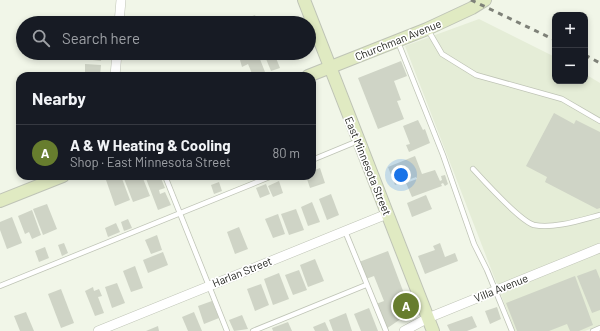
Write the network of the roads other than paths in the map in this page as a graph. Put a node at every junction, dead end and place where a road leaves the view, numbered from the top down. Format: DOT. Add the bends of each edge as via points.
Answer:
graph roads {
  1 [pos="121,0"];
  2 [pos="304,0"];
  3 [pos="485,0"];
  4 [pos="120,16"];
  5 [pos="310,16"];
  6 [pos="427,28"];
  7 [pos="316,32"];
  8 [pos="397,40"];
  9 [pos="116,60"];
  10 [pos="329,67"];
  11 [pos="115,72"];
  12 [pos="316,73"];
  13 [pos="600,121"];
  14 [pos="358,141"];
  15 [pos="316,158"];
  16 [pos="473,169"];
  17 [pos="53,180"];
  18 [pos="167,180"];
  19 [pos="262,180"];
  20 [pos="0,201"];
  21 [pos="180,213"];
  22 [pos="387,214"];
  23 [pos="600,215"];
  24 [pos="345,231"];
  25 [pos="600,248"];
  26 [pos="366,285"];
  27 [pos="0,286"];
  28 [pos="210,286"];
  29 [pos="495,290"];
  30 [pos="428,318"];
  31 [pos="600,328"];
  32 [pos="98,331"];
  33 [pos="227,331"];
  34 [pos="252,331"];
  35 [pos="386,331"];
  36 [pos="404,331"];
  37 [pos="433,331"];
  38 [pos="512,331"];
  39 [pos="593,331"];
  1 -- 4 [label="street"];
  2 -- 5 [label="street, East Minnesota Street"];
  3 -- 6 [label="street, Churchman Avenue"];
  6 -- 8 [label="street, Churchman Avenue"];
  6 -- 13 [label="lane" via="442,54 476,75 562,99"];
  7 -- 10 [label="street, East Minnesota Street"];
  8 -- 10 [label="street, Churchman Avenue"];
  8 -- 29 [label="lane" via="443,155 474,244"];
  9 -- 11 [label="street"];
  10 -- 12 [label="street, Churchman Avenue"];
  10 -- 14 [label="street, East Minnesota Street"];
  14 -- 15 [label="lane"];
  14 -- 22 [label="street, East Minnesota Street"];
  16 -- 23 [label="lane" via="513,210 533,224 561,225"];
  17 -- 20 [label="street"];
  18 -- 21 [label="lane"];
  19 -- 21 [label="lane"];
  21 -- 27 [label="lane"];
  21 -- 28 [label="lane"];
  22 -- 24 [label="street, Harlan Street"];
  22 -- 30 [label="street, East Minnesota Street"];
  24 -- 26 [label="lane"];
  24 -- 28 [label="street, Harlan Street"];
  25 -- 29 [label="street, Villa Avenue"];
  26 -- 34 [label="lane"];
  26 -- 35 [label="lane"];
  28 -- 32 [label="street, Harlan Street"];
  28 -- 33 [label="lane"];
  29 -- 30 [label="street, Villa Avenue"];
  29 -- 38 [label="lane"];
  30 -- 36 [label="street, Villa Avenue"];
  30 -- 37 [label="street, East Minnesota Street"];
  31 -- 39 [label="lane"];
}
